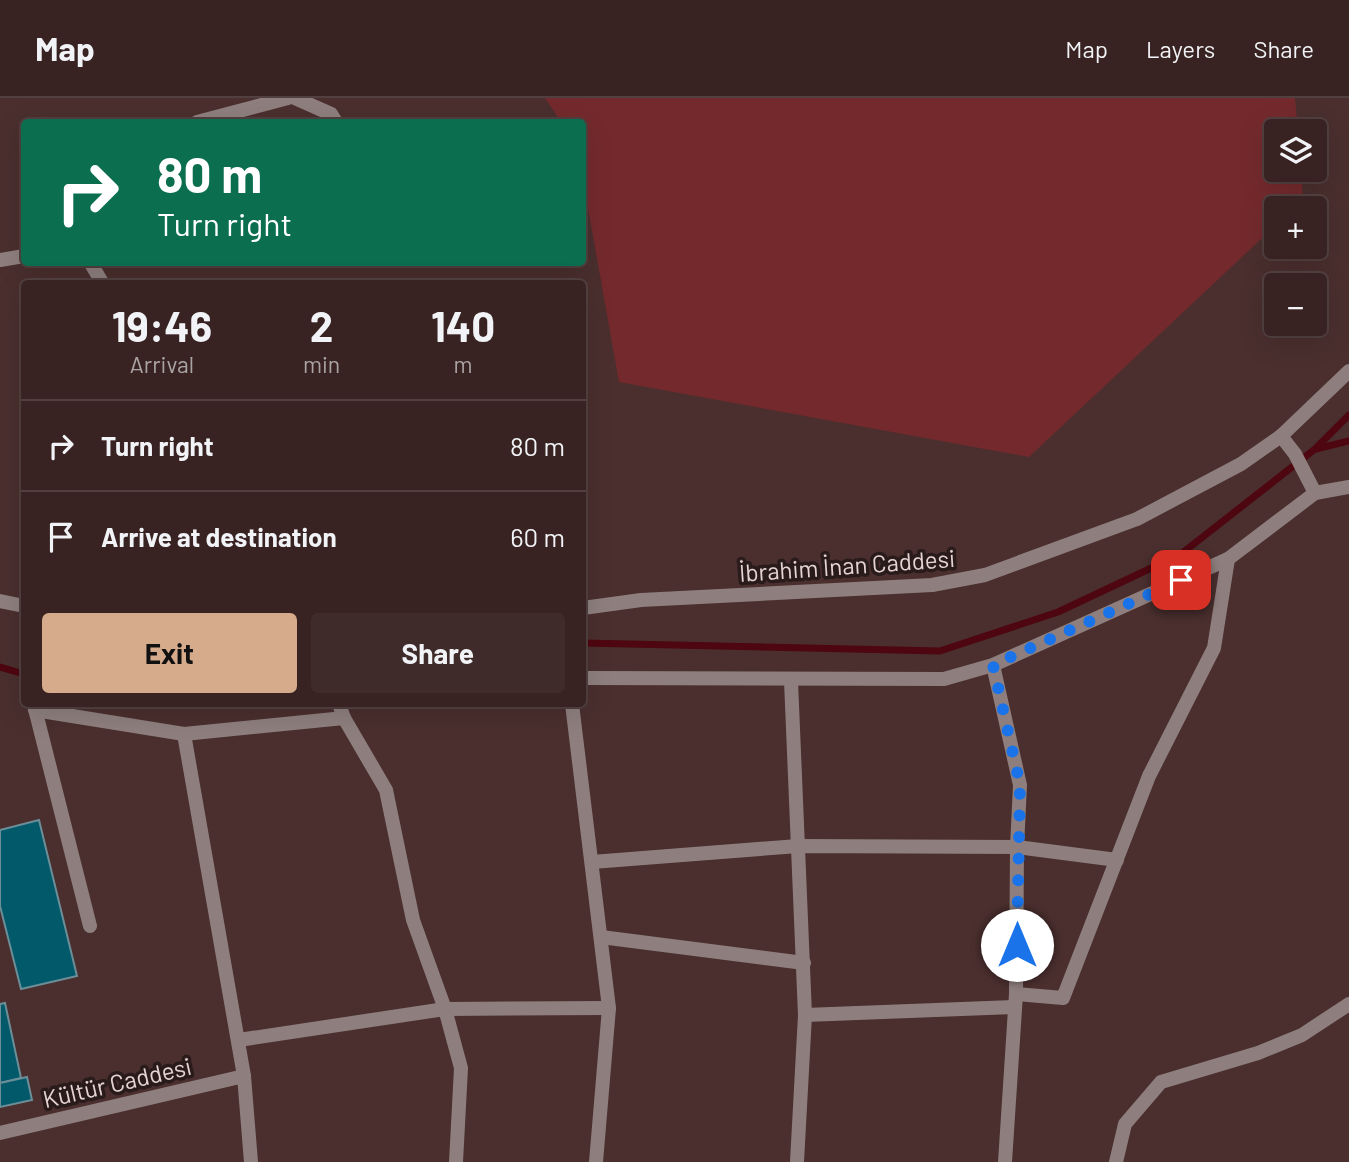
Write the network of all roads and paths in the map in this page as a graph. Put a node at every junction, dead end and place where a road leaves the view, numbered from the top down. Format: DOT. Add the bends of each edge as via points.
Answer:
graph roads {
  1 [pos="288,98"];
  2 [pos="295,98"];
  3 [pos="208,119"];
  4 [pos="334,119"];
  5 [pos="21,256"];
  6 [pos="0,260"];
  7 [pos="1349,371"];
  8 [pos="1281,436"];
  9 [pos="1349,487"];
  10 [pos="1315,492"];
  11 [pos="1227,559"];
  12 [pos="0,599"];
  13 [pos="21,605"];
  14 [pos="586,608"];
  15 [pos="993,665"];
  16 [pos="586,678"];
  17 [pos="791,681"];
  18 [pos="35,707"];
  19 [pos="572,707"];
  20 [pos="340,709"];
  21 [pos="184,734"];
  22 [pos="798,846"];
  23 [pos="1017,847"];
  24 [pos="1117,860"];
  25 [pos="592,862"];
  26 [pos="90,926"];
  27 [pos="601,937"];
  28 [pos="804,963"];
  29 [pos="1015,1000"];
  30 [pos="1349,1004"];
  31 [pos="609,1008"];
  32 [pos="445,1009"];
  33 [pos="805,1015"];
  34 [pos="239,1040"];
  35 [pos="244,1076"];
  36 [pos="0,1133"];
  37 [pos="251,1162"];
  38 [pos="456,1162"];
  39 [pos="596,1162"];
  40 [pos="797,1162"];
  41 [pos="1005,1162"];
  42 [pos="1116,1162"];
  1 -- 3 [label="street"];
  2 -- 4 [label="street"];
  5 -- 6 [label="street"];
  7 -- 8 [label="street, İbrahim İnan Caddesi"];
  8 -- 10 [label="street"];
  8 -- 14 [label="street, İbrahim İnan Caddesi" via="1241,464 1137,519 960,582 641,600"];
  9 -- 10 [label="street"];
  10 -- 11 [label="street"];
  11 -- 15 [label="street"];
  11 -- 24 [label="street" via="1214,648 1149,776"];
  12 -- 13 [label="street"];
  15 -- 17 [label="street" via="944,679"];
  15 -- 23 [label="street" via="1020,785"];
  16 -- 17 [label="street"];
  17 -- 22 [label="street"];
  18 -- 21 [label="street"];
  18 -- 26 [label="street"];
  19 -- 25 [label="street"];
  20 -- 21 [label="street"];
  20 -- 32 [label="street" via="386,790 413,920"];
  21 -- 34 [label="street"];
  22 -- 23 [label="street"];
  22 -- 25 [label="street"];
  22 -- 28 [label="street"];
  23 -- 24 [label="street"];
  23 -- 29 [label="street"];
  24 -- 29 [label="street" via="1063,998"];
  25 -- 27 [label="street"];
  27 -- 28 [label="street"];
  27 -- 31 [label="street"];
  28 -- 33 [label="street"];
  29 -- 33 [label="street"];
  29 -- 41 [label="street"];
  30 -- 42 [label="street" via="1302,1035 1161,1082 1125,1124"];
  31 -- 32 [label="street"];
  31 -- 39 [label="street"];
  32 -- 34 [label="street"];
  32 -- 38 [label="street" via="461,1068"];
  33 -- 40 [label="street"];
  34 -- 35 [label="street"];
  35 -- 36 [label="street, Kültür Caddesi"];
  35 -- 37 [label="street"];
}
